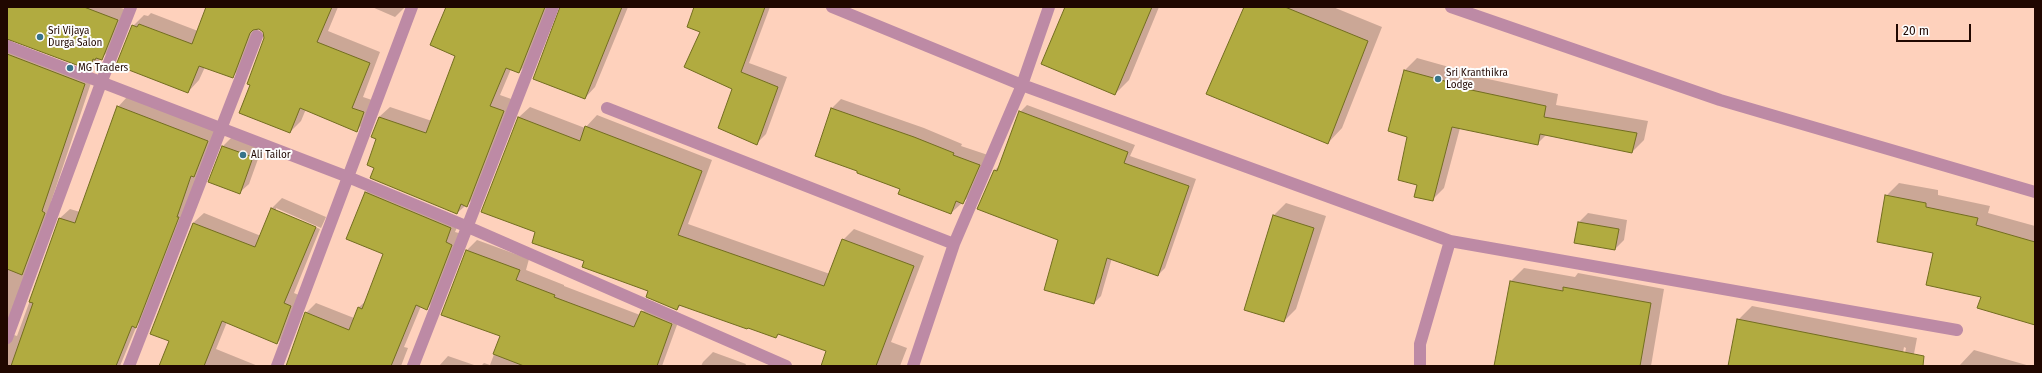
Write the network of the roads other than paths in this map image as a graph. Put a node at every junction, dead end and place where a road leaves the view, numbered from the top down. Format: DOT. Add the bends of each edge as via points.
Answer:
graph roads {
  1 [pos="131,7"];
  2 [pos="412,7"];
  3 [pos="553,7"];
  4 [pos="832,7"];
  5 [pos="1049,7"];
  6 [pos="1451,7"];
  7 [pos="257,36"];
  8 [pos="7,46"];
  9 [pos="101,83"];
  10 [pos="1022,85"];
  11 [pos="607,108"];
  12 [pos="220,127"];
  13 [pos="348,177"];
  14 [pos="2035,192"];
  15 [pos="468,227"];
  16 [pos="1450,241"];
  17 [pos="954,244"];
  18 [pos="1957,330"];
  19 [pos="7,338"];
  20 [pos="129,366"];
  21 [pos="277,366"];
  22 [pos="413,366"];
  23 [pos="786,366"];
  24 [pos="913,366"];
  25 [pos="1420,366"];
  1 -- 9 [label="street"];
  2 -- 13 [label="street"];
  3 -- 15 [label="street"];
  4 -- 10 [label="street"];
  5 -- 10 [label="street"];
  6 -- 14 [label="street" via="1720,100"];
  7 -- 12 [label="street"];
  8 -- 9 [label="street"];
  9 -- 12 [label="street"];
  9 -- 19 [label="street"];
  10 -- 16 [label="street"];
  10 -- 17 [label="street"];
  11 -- 17 [label="street"];
  12 -- 13 [label="street"];
  12 -- 20 [label="street"];
  13 -- 15 [label="street"];
  13 -- 21 [label="street"];
  15 -- 22 [label="street"];
  15 -- 23 [label="street"];
  16 -- 18 [label="street"];
  16 -- 25 [label="street" via="1420,344"];
  17 -- 24 [label="street"];
}
